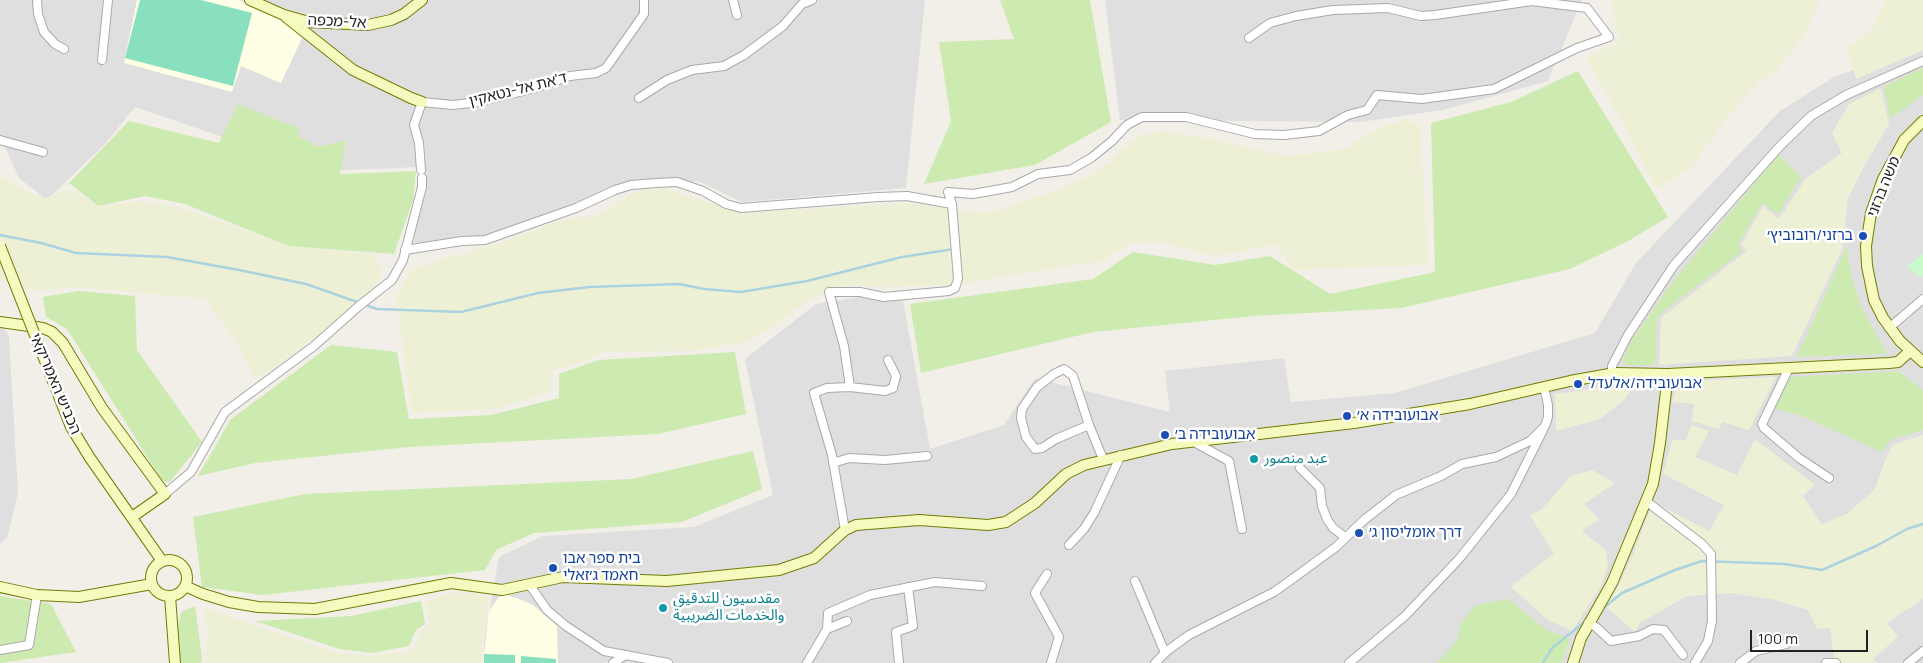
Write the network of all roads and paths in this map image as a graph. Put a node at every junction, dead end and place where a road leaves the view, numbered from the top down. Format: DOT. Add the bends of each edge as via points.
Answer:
graph roads {
  1 [pos="37,0"];
  2 [pos="108,0"];
  3 [pos="250,0"];
  4 [pos="422,0"];
  5 [pos="644,0"];
  6 [pos="732,0"];
  7 [pos="812,0"];
  8 [pos="1584,0"];
  9 [pos="1587,8"];
  10 [pos="284,15"];
  11 [pos="736,15"];
  12 [pos="1248,38"];
  13 [pos="64,50"];
  14 [pos="102,60"];
  15 [pos="1923,61"];
  16 [pos="638,98"];
  17 [pos="422,102"];
  18 [pos="1923,121"];
  19 [pos="0,140"];
  20 [pos="43,152"];
  21 [pos="952,204"];
  22 [pos="0,246"];
  23 [pos="405,250"];
  24 [pos="1923,299"];
  25 [pos="0,323"];
  26 [pos="1889,328"];
  27 [pos="1909,352"];
  28 [pos="888,360"];
  29 [pos="1923,362"];
  30 [pos="1788,368"];
  31 [pos="1612,374"];
  32 [pos="1668,374"];
  33 [pos="850,387"];
  34 [pos="1544,387"];
  35 [pos="1089,425"];
  36 [pos="1545,426"];
  37 [pos="1192,441"];
  38 [pos="1121,455"];
  39 [pos="927,456"];
  40 [pos="1102,459"];
  41 [pos="833,462"];
  42 [pos="1300,468"];
  43 [pos="1829,478"];
  44 [pos="165,494"];
  45 [pos="1646,501"];
  46 [pos="132,517"];
  47 [pos="1242,529"];
  48 [pos="844,530"];
  49 [pos="1346,537"];
  50 [pos="1069,545"];
  51 [pos="162,562"];
  52 [pos="1047,574"];
  53 [pos="1136,581"];
  54 [pos="152,584"];
  55 [pos="529,584"];
  56 [pos="185,586"];
  57 [pos="982,586"];
  58 [pos="0,587"];
  59 [pos="908,587"];
  60 [pos="37,595"];
  61 [pos="170,596"];
  62 [pos="847,621"];
  63 [pos="1588,623"];
  64 [pos="827,628"];
  65 [pos="1786,644"];
  66 [pos="0,650"];
  67 [pos="1923,651"];
  68 [pos="1165,653"];
  69 [pos="1684,655"];
  70 [pos="624,656"];
  71 [pos="1574,662"];
  72 [pos="175,663"];
  73 [pos="613,663"];
  74 [pos="668,663"];
  75 [pos="807,663"];
  76 [pos="899,663"];
  77 [pos="1051,663"];
  78 [pos="1155,663"];
  79 [pos="1349,663"];
  80 [pos="1695,663"];
  81 [pos="1740,663"];
  82 [pos="1826,663"];
  83 [pos="1836,663"];
  84 [pos="1908,663"];
  1 -- 13 [label="street" via="44,32"];
  2 -- 14 [label="street"];
  3 -- 10 [label="street, אל-מכפה"];
  4 -- 10 [label="street, אל-מכפה" via="404,14 368,25 309,22"];
  5 -- 17 [label="street, ד'את אל-נטאקין" via="644,14 640,21 606,68 596,73 570,76 478,102 453,105"];
  6 -- 11 [label="street"];
  7 -- 16 [label="street" via="802,4 783,26 744,55 724,66 692,70"];
  8 -- 9 [label="street"];
  9 -- 12 [label="street" via="1532,1 1421,16 1388,8 1333,10 1270,23"];
  9 -- 21 [label="street" via="1610,37 1577,48 1494,89 1422,99 1377,95 1367,110 1348,115 1319,131 1284,135 1255,134 1186,117 1142,117 1127,125 1091,158 1070,170 1038,174 1012,187 973,194 948,192"];
  10 -- 17 [label="street, ד'את אל-נטאקין" via="353,70"];
  15 -- 31 [label="street" via="1846,95 1811,116 1781,144 1674,265 1628,335 1612,366"];
  17 -- 23 [label="street" via="414,125 419,143 422,187"];
  18 -- 26 [label="street, משה ברזני" via="1904,140 1891,162 1868,228 1866,259 1870,284 1874,300"];
  19 -- 20 [label="street"];
  21 -- 23 [label="street" via="887,196 741,208 677,182 631,185 485,240"];
  21 -- 33 [label="street" via="958,279 955,288 949,292 884,297 860,292 830,292 844,346"];
  22 -- 46 [label="street, הכביש האמריקאי, bridge" via="71,426"];
  23 -- 44 [label="street" via="392,280 314,346 225,412 191,472"];
  24 -- 26 [label="street"];
  25 -- 44 [label="street" via="44,328 52,332"];
  26 -- 27 [label="street, משה ברזני"];
  27 -- 29 [label="street, משה ברזני"];
  27 -- 30 [label="street" via="1898,362"];
  28 -- 33 [label="street" via="896,376 893,388 885,391"];
  30 -- 32 [label="street"];
  30 -- 43 [label="street" via="1762,424 1799,458"];
  31 -- 32 [label="street"];
  31 -- 34 [label="street"];
  32 -- 45 [label="street" via="1653,484"];
  33 -- 41 [label="street" via="828,388 814,393"];
  34 -- 36 [label="street" via="1548,405"];
  34 -- 37 [label="street" via="1470,404 1354,423"];
  35 -- 35 [label="street" via="1073,376 1064,369 1037,387 1022,409 1026,437 1031,446 1038,449"];
  35 -- 40 [label="street"];
  36 -- 49 [label="street" via="1530,441 1512,451 1462,464 1396,495"];
  36 -- 79 [label="street" via="1521,479 1490,521 1405,616"];
  37 -- 38 [label="street"];
  37 -- 47 [label="street" via="1230,461"];
  38 -- 40 [label="street"];
  38 -- 50 [label="street" via="1094,513"];
  39 -- 41 [label="street" via="885,460 849,458"];
  40 -- 48 [label="street" via="1066,474 1035,503 1006,522 988,525 919,520 856,525"];
  41 -- 48 [label="street"];
  42 -- 49 [label="street" via="1320,488 1327,519"];
  44 -- 46 [label="street"];
  45 -- 63 [label="street" via="1612,583"];
  45 -- 80 [label="street" via="1711,554 1712,621 1708,641"];
  46 -- 51 [label="street, הכביש האמריקאי"];
  48 -- 55 [label="street" via="814,558 779,570 693,580 644,582 563,577"];
  49 -- 68 [label="street" via="1274,592 1189,635"];
  51 -- 54 [label="street" via="152,573"];
  51 -- 56 [label="street" via="174,561 184,568"];
  52 -- 77 [label="street" via="1035,593 1059,637"];
  53 -- 68 [label="street"];
  54 -- 60 [label="street" via="79,598"];
  54 -- 61 [label="street" via="159,593"];
  55 -- 56 [label="street" via="502,590 451,583 315,609 229,602"];
  55 -- 70 [label="street" via="538,599 566,626 604,651"];
  56 -- 61 [label="street"];
  57 -- 59 [label="street" via="935,582"];
  58 -- 60 [label="street"];
  59 -- 64 [label="street" via="870,595 828,613"];
  59 -- 76 [label="street" via="913,626 896,632"];
  60 -- 66 [label="street" via="30,645"];
  61 -- 72 [label="street"];
  62 -- 64 [label="street"];
  63 -- 69 [label="street" via="1611,641 1638,636 1653,629 1664,630"];
  63 -- 71 [label="street"];
  64 -- 75 [label="street"];
  65 -- 81 [label="street" via="1756,652"];
  67 -- 84 [label="street"];
  68 -- 78 [label="street"];
  70 -- 73 [label="street"];
  70 -- 74 [label="street"];
  82 -- 83 [label="street"];
}
